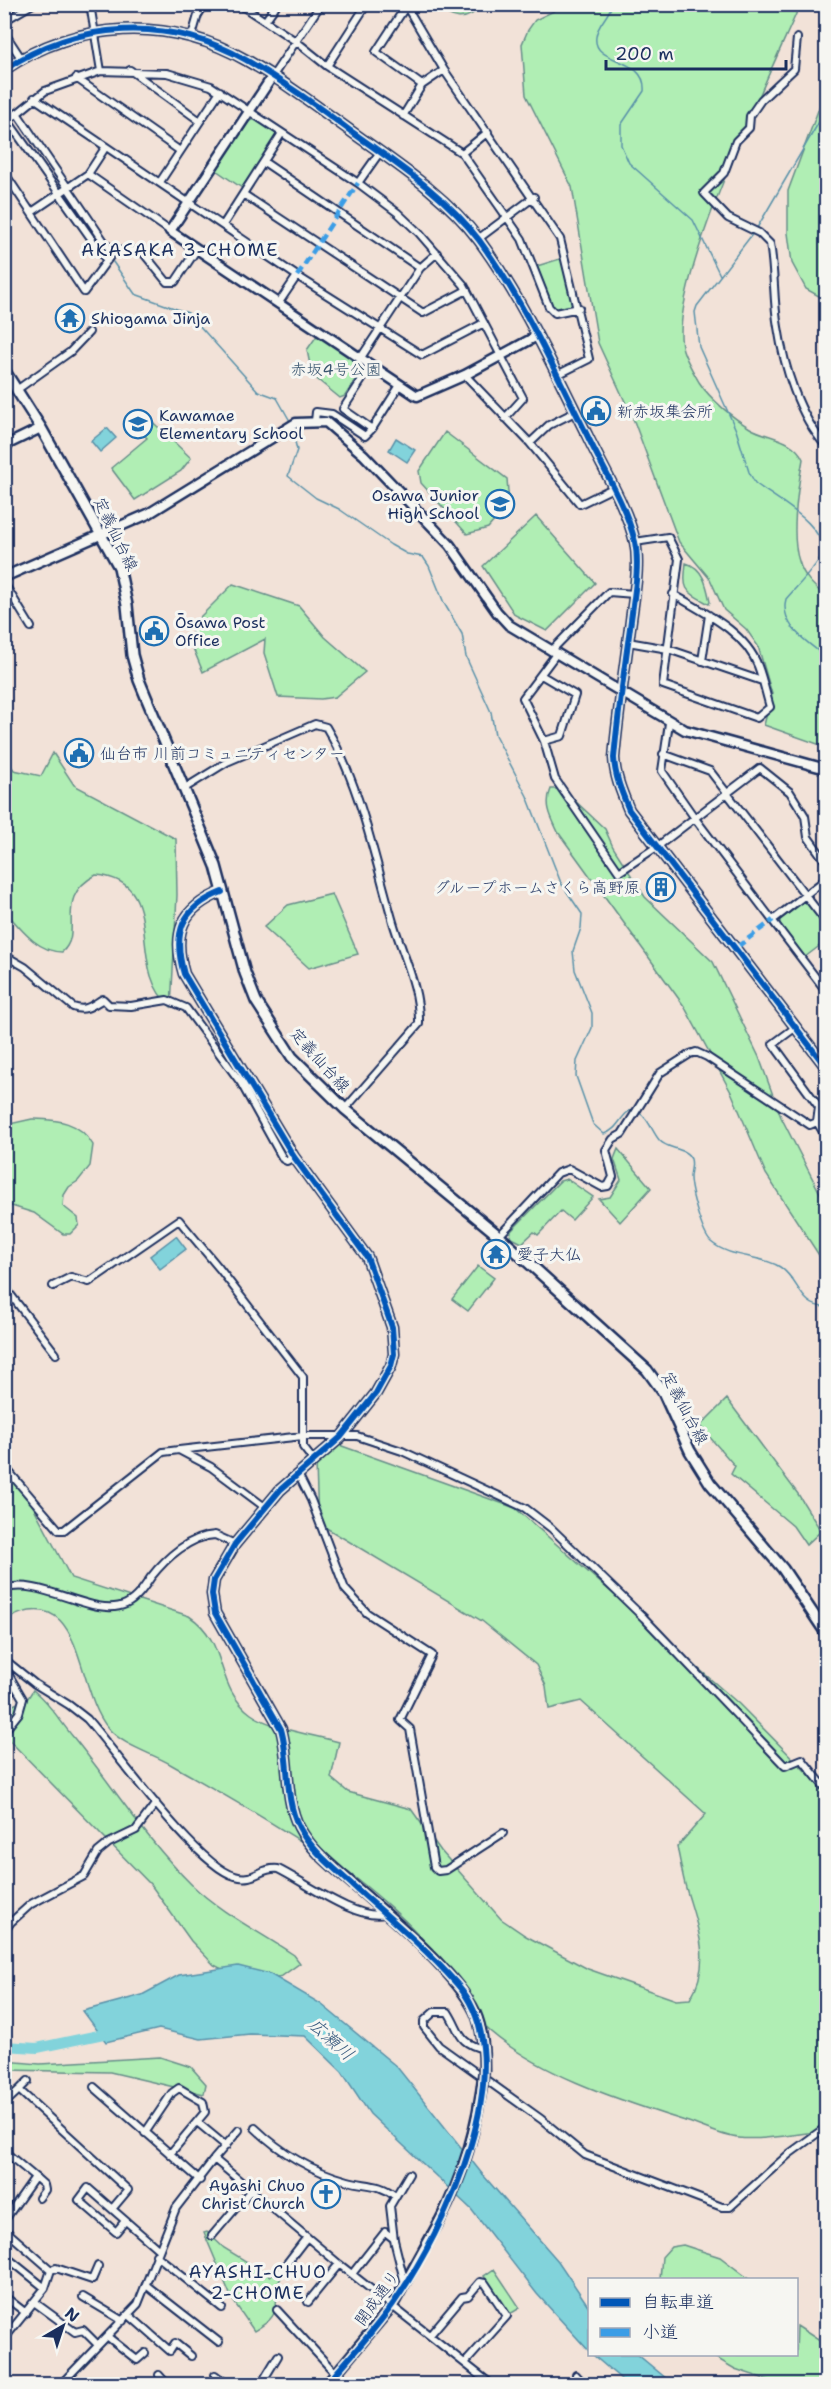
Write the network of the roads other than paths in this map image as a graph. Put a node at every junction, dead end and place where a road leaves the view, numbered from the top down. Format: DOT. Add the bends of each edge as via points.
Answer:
graph roads {
  1 [pos="90,4"];
  2 [pos="205,4"];
  3 [pos="239,4"];
  4 [pos="277,4"];
  5 [pos="321,4"];
  6 [pos="367,4"];
  7 [pos="32,5"];
  8 [pos="405,5"];
  9 [pos="4,21"];
  10 [pos="266,21"];
  11 [pos="4,32"];
  12 [pos="94,32"];
  13 [pos="192,36"];
  14 [pos="797,38"];
  15 [pos="297,42"];
  16 [pos="21,58"];
  17 [pos="327,66"];
  18 [pos="4,70"];
  19 [pos="101,70"];
  20 [pos="129,70"];
  21 [pos="444,70"];
  22 [pos="272,77"];
  23 [pos="76,78"];
  24 [pos="422,85"];
  25 [pos="220,91"];
  26 [pos="34,98"];
  27 [pos="250,111"];
  28 [pos="17,113"];
  29 [pos="403,116"];
  30 [pos="200,121"];
  31 [pos="6,122"];
  32 [pos="488,132"];
  33 [pos="282,133"];
  34 [pos="105,148"];
  35 [pos="43,151"];
  36 [pos="180,151"];
  37 [pos="380,152"];
  38 [pos="462,153"];
  39 [pos="34,158"];
  40 [pos="264,162"];
  41 [pos="4,172"];
  42 [pos="88,174"];
  43 [pos="160,182"];
  44 [pos="358,183"];
  45 [pos="68,188"];
  46 [pos="60,194"];
  47 [pos="243,194"];
  48 [pos="534,197"];
  49 [pos="189,202"];
  50 [pos="32,212"];
  51 [pos="508,218"];
  52 [pos="92,223"];
  53 [pos="224,225"];
  54 [pos="84,228"];
  55 [pos="170,231"];
  56 [pos="478,239"];
  57 [pos="197,249"];
  58 [pos="112,253"];
  59 [pos="437,253"];
  60 [pos="107,261"];
  61 [pos="420,268"];
  62 [pos="297,276"];
  63 [pos="467,290"];
  64 [pos="400,299"];
  65 [pos="278,304"];
  66 [pos="579,308"];
  67 [pos="484,323"];
  68 [pos="380,329"];
  69 [pos="89,332"];
  70 [pos="537,336"];
  71 [pos="500,357"];
  72 [pos="360,359"];
  73 [pos="371,366"];
  74 [pos="4,370"];
  75 [pos="465,375"];
  76 [pos="558,375"];
  77 [pos="400,385"];
  78 [pos="18,389"];
  79 [pos="575,412"];
  80 [pos="505,418"];
  81 [pos="315,421"];
  82 [pos="41,428"];
  83 [pos="372,429"];
  84 [pos="530,443"];
  85 [pos="4,446"];
  86 [pos="826,446"];
  87 [pos="613,488"];
  88 [pos="102,535"];
  89 [pos="635,542"];
  90 [pos="4,577"];
  91 [pos="4,583"];
  92 [pos="634,594"];
  93 [pos="674,594"];
  94 [pos="709,615"];
  95 [pos="31,627"];
  96 [pos="628,642"];
  97 [pos="668,649"];
  98 [pos="554,652"];
  99 [pos="702,661"];
  100 [pos="541,675"];
  101 [pos="762,681"];
  102 [pos="621,692"];
  103 [pos="669,723"];
  104 [pos="544,741"];
  105 [pos="663,754"];
  106 [pos="826,769"];
  107 [pos="184,788"];
  108 [pos="727,792"];
  109 [pos="694,817"];
  110 [pos="658,846"];
  111 [pos="826,862"];
  112 [pos="826,879"];
  113 [pos="222,892"];
  114 [pos="807,896"];
  115 [pos="773,920"];
  116 [pos="826,922"];
  117 [pos="4,955"];
  118 [pos="826,992"];
  119 [pos="796,1027"];
  120 [pos="826,1067"];
  121 [pos="345,1109"];
  122 [pos="817,1122"];
  123 [pos="826,1137"];
  124 [pos="294,1156"];
  125 [pos="499,1236"];
  126 [pos="4,1286"];
  127 [pos="53,1286"];
  128 [pos="56,1354"];
  129 [pos="303,1436"];
  130 [pos="341,1437"];
  131 [pos="179,1450"];
  132 [pos="313,1460"];
  133 [pos="4,1466"];
  134 [pos="298,1474"];
  135 [pos="266,1508"];
  136 [pos="235,1544"];
  137 [pos="4,1589"];
  138 [pos="826,1633"];
  139 [pos="4,1659"];
  140 [pos="4,1667"];
  141 [pos="4,1732"];
  142 [pos="826,1789"];
  143 [pos="156,1803"];
  144 [pos="503,1833"];
  145 [pos="384,1914"];
  146 [pos="4,1932"];
  147 [pos="483,2049"];
  148 [pos="28,2082"];
  149 [pos="94,2087"];
  150 [pos="19,2090"];
  151 [pos="4,2104"];
  152 [pos="197,2122"];
  153 [pos="826,2127"];
  154 [pos="255,2128"];
  155 [pos="239,2130"];
  156 [pos="145,2133"];
  157 [pos="226,2146"];
  158 [pos="4,2151"];
  159 [pos="170,2154"];
  160 [pos="214,2159"];
  161 [pos="409,2174"];
  162 [pos="35,2177"];
  163 [pos="200,2180"];
  164 [pos="251,2190"];
  165 [pos="395,2196"];
  166 [pos="39,2198"];
  167 [pos="110,2207"];
  168 [pos="97,2216"];
  169 [pos="4,2221"];
  170 [pos="125,2221"];
  171 [pos="4,2229"];
  172 [pos="212,2236"];
  173 [pos="307,2237"];
  174 [pos="394,2240"];
  175 [pos="157,2252"];
  176 [pos="4,2255"];
  177 [pos="339,2264"];
  178 [pos="98,2266"];
  179 [pos="51,2270"];
  180 [pos="280,2272"];
  181 [pos="352,2274"];
  182 [pos="146,2285"];
  183 [pos="405,2285"];
  184 [pos="45,2288"];
  185 [pos="4,2296"];
  186 [pos="83,2297"];
  187 [pos="34,2302"];
  188 [pos="308,2302"];
  189 [pos="393,2305"];
  190 [pos="222,2308"];
  191 [pos="277,2310"];
  192 [pos="26,2313"];
  193 [pos="129,2315"];
  194 [pos="123,2321"];
  195 [pos="430,2335"];
  196 [pos="108,2337"];
  197 [pos="4,2339"];
  198 [pos="219,2342"];
  199 [pos="98,2345"];
  200 [pos="146,2353"];
  201 [pos="191,2356"];
  202 [pos="278,2356"];
  203 [pos="465,2363"];
  204 [pos="215,2374"];
  205 [pos="336,2374"];
  206 [pos="159,2375"];
  207 [pos="328,2384"];
  208 [pos="61,2385"];
  209 [pos="167,2385"];
  210 [pos="227,2385"];
  211 [pos="261,2385"];
  212 [pos="491,2385"];
  1 -- 12 [label="street"];
  2 -- 13 [label="street"];
  3 -- 10 [label="street"];
  4 -- 10 [label="street"];
  5 -- 15 [label="street"];
  6 -- 17 [label="street"];
  7 -- 9 [label="street"];
  8 -- 21 [label="street"];
  8 -- 24 [label="street" via="376,52"];
  10 -- 15 [label="street"];
  11 -- 16 [label="street"];
  12 -- 13 [label="street" via="136,29"];
  12 -- 16 [label="street" via="55,42"];
  12 -- 19 [label="street"];
  13 -- 22 [label="street" via="247,60"];
  14 -- 86 [label="street" via="796,62 790,76 761,100 750,116 749,128 736,141 724,173 704,193 728,218 770,244 784,352 809,423"];
  15 -- 17 [label="street"];
  15 -- 22 [label="street"];
  16 -- 18 [label="street"];
  17 -- 29 [label="street"];
  19 -- 20 [label="street"];
  19 -- 23 [label="street"];
  20 -- 25 [label="street" via="167,73"];
  20 -- 30 [label="street"];
  21 -- 24 [label="street"];
  21 -- 32 [label="street"];
  22 -- 27 [label="street"];
  22 -- 37 [label="street"];
  23 -- 26 [label="street"];
  23 -- 36 [label="street"];
  24 -- 29 [label="street"];
  25 -- 27 [label="street"];
  25 -- 30 [label="street"];
  26 -- 28 [label="street"];
  26 -- 34 [label="street"];
  27 -- 33 [label="street"];
  27 -- 49 [label="street"];
  28 -- 31 [label="street"];
  28 -- 35 [label="street"];
  29 -- 38 [label="street"];
  30 -- 36 [label="street"];
  31 -- 39 [label="street"];
  32 -- 38 [label="street"];
  32 -- 48 [label="street"];
  33 -- 40 [label="street"];
  33 -- 44 [label="street"];
  34 -- 42 [label="street"];
  34 -- 43 [label="street"];
  35 -- 39 [label="street"];
  35 -- 45 [label="street"];
  36 -- 43 [label="street"];
  37 -- 44 [label="street"];
  37 -- 56 [label="street" via="420,180"];
  38 -- 51 [label="street"];
  39 -- 46 [label="street"];
  40 -- 47 [label="street"];
  40 -- 61 [label="street"];
  41 -- 50 [label="street"];
  42 -- 45 [label="street"];
  42 -- 55 [label="street"];
  43 -- 49 [label="street"];
  44 -- 59 [label="street" via="398,213"];
  45 -- 46 [label="street"];
  45 -- 52 [label="street"];
  46 -- 50 [label="street"];
  46 -- 54 [label="street"];
  47 -- 53 [label="street"];
  47 -- 64 [label="street"];
  48 -- 51 [label="street"];
  48 -- 66 [label="street" via="560,238"];
  49 -- 53 [label="street"];
  49 -- 55 [label="street"];
  50 -- 60 [label="street" via="84,292"];
  51 -- 56 [label="street"];
  51 -- 66 [label="street" via="522,239 549,307 555,312"];
  52 -- 54 [label="street"];
  52 -- 58 [label="street"];
  53 -- 62 [label="street"];
  54 -- 60 [label="street"];
  55 -- 57 [label="street"];
  56 -- 70 [label="street"];
  57 -- 58 [label="street" via="174,282 167,282 141,250"];
  57 -- 65 [label="street"];
  58 -- 60 [label="street"];
  59 -- 61 [label="street"];
  59 -- 63 [label="street"];
  61 -- 64 [label="street"];
  62 -- 65 [label="street"];
  62 -- 68 [label="street"];
  63 -- 64 [label="street" via="423,313"];
  63 -- 67 [label="street"];
  64 -- 68 [label="street"];
  65 -- 72 [label="street"];
  66 -- 76 [label="street" via="589,359"];
  67 -- 68 [label="street" via="422,355"];
  67 -- 71 [label="street"];
  68 -- 72 [label="street"];
  69 -- 78 [label="street" via="70,352"];
  70 -- 71 [label="street"];
  70 -- 76 [label="street"];
  71 -- 75 [label="street"];
  71 -- 80 [label="street" via="523,398"];
  72 -- 73 [label="street"];
  73 -- 77 [label="street"];
  73 -- 83 [label="street" via="343,409"];
  74 -- 78 [label="main road, 定義仙台線"];
  75 -- 77 [label="street" via="417,396"];
  75 -- 80 [label="street"];
  76 -- 79 [label="street"];
  77 -- 83 [label="street"];
  78 -- 82 [label="main road, 定義仙台線"];
  79 -- 84 [label="street" via="549,425"];
  79 -- 87 [label="street"];
  80 -- 84 [label="street"];
  81 -- 83 [label="street" via="316,412 325,411 365,436"];
  81 -- 88 [label="street" via="297,423 163,505"];
  81 -- 98 [label="street" via="336,428 409,501 450,544 509,624"];
  82 -- 85 [label="street"];
  82 -- 88 [label="main road, 定義仙台線"];
  84 -- 87 [label="street" via="580,504"];
  87 -- 89 [label="street"];
  88 -- 90 [label="street"];
  88 -- 107 [label="main road, 定義仙台線" via="121,572 139,680"];
  89 -- 92 [label="street"];
  89 -- 93 [label="street" via="668,537 679,559"];
  91 -- 95 [label="street"];
  92 -- 96 [label="street"];
  92 -- 98 [label="street" via="609,592"];
  93 -- 94 [label="street"];
  93 -- 97 [label="street"];
  94 -- 99 [label="street"];
  94 -- 101 [label="street" via="738,636 758,666"];
  96 -- 97 [label="street"];
  96 -- 102 [label="street"];
  97 -- 99 [label="street"];
  97 -- 101 [label="street" via="663,685 757,718 770,707"];
  98 -- 100 [label="street"];
  98 -- 102 [label="street"];
  99 -- 101 [label="street"];
  100 -- 104 [label="street" via="523,698"];
  100 -- 104 [label="street" via="575,695 562,736"];
  102 -- 103 [label="street"];
  102 -- 110 [label="street" via="614,771 629,810"];
  103 -- 105 [label="street"];
  103 -- 106 [label="street"];
  104 -- 110 [label="street" via="560,788 619,872"];
  105 -- 108 [label="street" via="710,771"];
  105 -- 109 [label="street" via="662,771"];
  107 -- 113 [label="main road, 定義仙台線" via="216,866"];
  107 -- 121 [label="street" via="226,762 315,724 326,727 333,740 363,815 398,939 411,971 419,1012 419,1024"];
  108 -- 109 [label="street"];
  108 -- 111 [label="street" via="760,768 790,792 805,816 808,837"];
  108 -- 114 [label="street"];
  109 -- 110 [label="street"];
  109 -- 115 [label="street"];
  110 -- 119 [label="street"];
  112 -- 114 [label="street"];
  113 -- 121 [label="main road, 定義仙台線" via="245,973 268,1022 292,1057"];
  113 -- 124 [label="street, 開成通り" via="202,900 182,923 178,956 196,996"];
  114 -- 115 [label="street"];
  114 -- 116 [label="street"];
  115 -- 118 [label="street"];
  117 -- 124 [label="street" via="80,1010 103,999 109,1005 131,1006 167,1000 186,1008 241,1083 283,1159"];
  119 -- 120 [label="street"];
  119 -- 122 [label="street" via="773,1044 819,1107"];
  121 -- 125 [label="main road, 定義仙台線"];
  122 -- 123 [label="street"];
  122 -- 125 [label="street" via="810,1125 696,1052 660,1073 622,1134 613,1139 606,1150 613,1176 608,1186 602,1187 569,1169 558,1173"];
  124 -- 130 [label="street, 開成通り" via="367,1257 392,1327 394,1354 387,1376"];
  125 -- 138 [label="main road, 定義仙台線" via="647,1370 663,1392 690,1451 710,1483 783,1569"];
  126 -- 128 [label="street"];
  127 -- 129 [label="street" via="71,1277 89,1281 179,1220 303,1377"];
  129 -- 130 [label="street"];
  129 -- 131 [label="street"];
  129 -- 132 [label="street" via="303,1447"];
  130 -- 132 [label="street, 開成通り"];
  130 -- 142 [label="street" via="357,1436 402,1451 534,1513 644,1618 785,1766 802,1759"];
  131 -- 133 [label="street" via="162,1452 62,1530"];
  131 -- 135 [label="street" via="211,1467"];
  132 -- 134 [label="street, 開成通り"];
  134 -- 135 [label="street, 開成通り"];
  134 -- 144 [label="street" via="345,1589 367,1612 432,1655 400,1720 411,1729 434,1867 446,1870"];
  135 -- 136 [label="street, 開成通り"];
  136 -- 137 [label="street" via="215,1535 190,1543 167,1559 132,1600 117,1606 101,1606 27,1586"];
  136 -- 145 [label="street, 開成通り" via="214,1580 212,1605 281,1729 299,1827 334,1869"];
  139 -- 143 [label="street" via="87,1719"];
  140 -- 141 [label="street" via="23,1699 19,1713"];
  143 -- 145 [label="street" via="206,1859 233,1876 250,1879 271,1868 278,1869 353,1909 376,1916"];
  143 -- 146 [label="street" via="136,1830 104,1846 84,1876 31,1904"];
  145 -- 147 [label="street, 開成通り" via="458,1985 475,2012"];
  147 -- 153 [label="street" via="462,2040 448,2012 434,2012 424,2021 438,2046 542,2119 585,2155 722,2207 730,2207"];
  147 -- 183 [label="street, 開成通り, bridge" via="484,2070 468,2155 453,2195"];
  148 -- 150 [label="street"];
  149 -- 156 [label="street"];
  150 -- 151 [label="street"];
  150 -- 167 [label="street" via="128,2190"];
  152 -- 156 [label="street" via="205,2112 203,2102 179,2088"];
  152 -- 157 [label="street"];
  152 -- 159 [label="street"];
  154 -- 165 [label="street" via="294,2160 349,2182 386,2188"];
  155 -- 157 [label="street"];
  156 -- 159 [label="street"];
  157 -- 160 [label="street"];
  158 -- 162 [label="street"];
  159 -- 163 [label="street"];
  160 -- 163 [label="street"];
  160 -- 164 [label="street"];
  161 -- 165 [label="street"];
  162 -- 166 [label="street" via="45,2190"];
  162 -- 169 [label="street"];
  163 -- 175 [label="street" via="176,2208"];
  164 -- 172 [label="street"];
  164 -- 173 [label="street"];
  165 -- 174 [label="street" via="390,2206"];
  167 -- 168 [label="street"];
  167 -- 168 [label="street" via="88,2188 79,2200"];
  167 -- 170 [label="street"];
  168 -- 170 [label="street" via="116,2232"];
  170 -- 175 [label="street"];
  171 -- 179 [label="street"];
  173 -- 177 [label="street"];
  173 -- 180 [label="street"];
  174 -- 181 [label="street" via="385,2232"];
  174 -- 183 [label="street"];
  175 -- 182 [label="street"];
  175 -- 190 [label="street"];
  176 -- 184 [label="street"];
  177 -- 181 [label="street"];
  177 -- 188 [label="street"];
  178 -- 179 [label="street" via="92,2280 56,2268"];
  179 -- 184 [label="street"];
  181 -- 189 [label="street"];
  182 -- 193 [label="street"];
  182 -- 198 [label="street"];
  183 -- 189 [label="street, 開成通り"];
  184 -- 187 [label="street"];
  185 -- 192 [label="street"];
  186 -- 194 [label="street"];
  187 -- 192 [label="street"];
  187 -- 199 [label="street" via="75,2332 83,2330"];
  189 -- 195 [label="street"];
  189 -- 205 [label="street, 開成通り"];
  191 -- 205 [label="street"];
  192 -- 197 [label="street"];
  193 -- 194 [label="street"];
  193 -- 201 [label="street" via="170,2351 175,2343"];
  194 -- 196 [label="street"];
  195 -- 203 [label="street"];
  195 -- 203 [label="street" via="462,2297 485,2283 507,2316"];
  196 -- 199 [label="street"];
  196 -- 200 [label="street" via="137,2363"];
  199 -- 208 [label="street"];
  202 -- 211 [label="street"];
  203 -- 212 [label="street"];
  204 -- 210 [label="street"];
  205 -- 207 [label="street, 開成通り"];
  206 -- 209 [label="street"];
}
